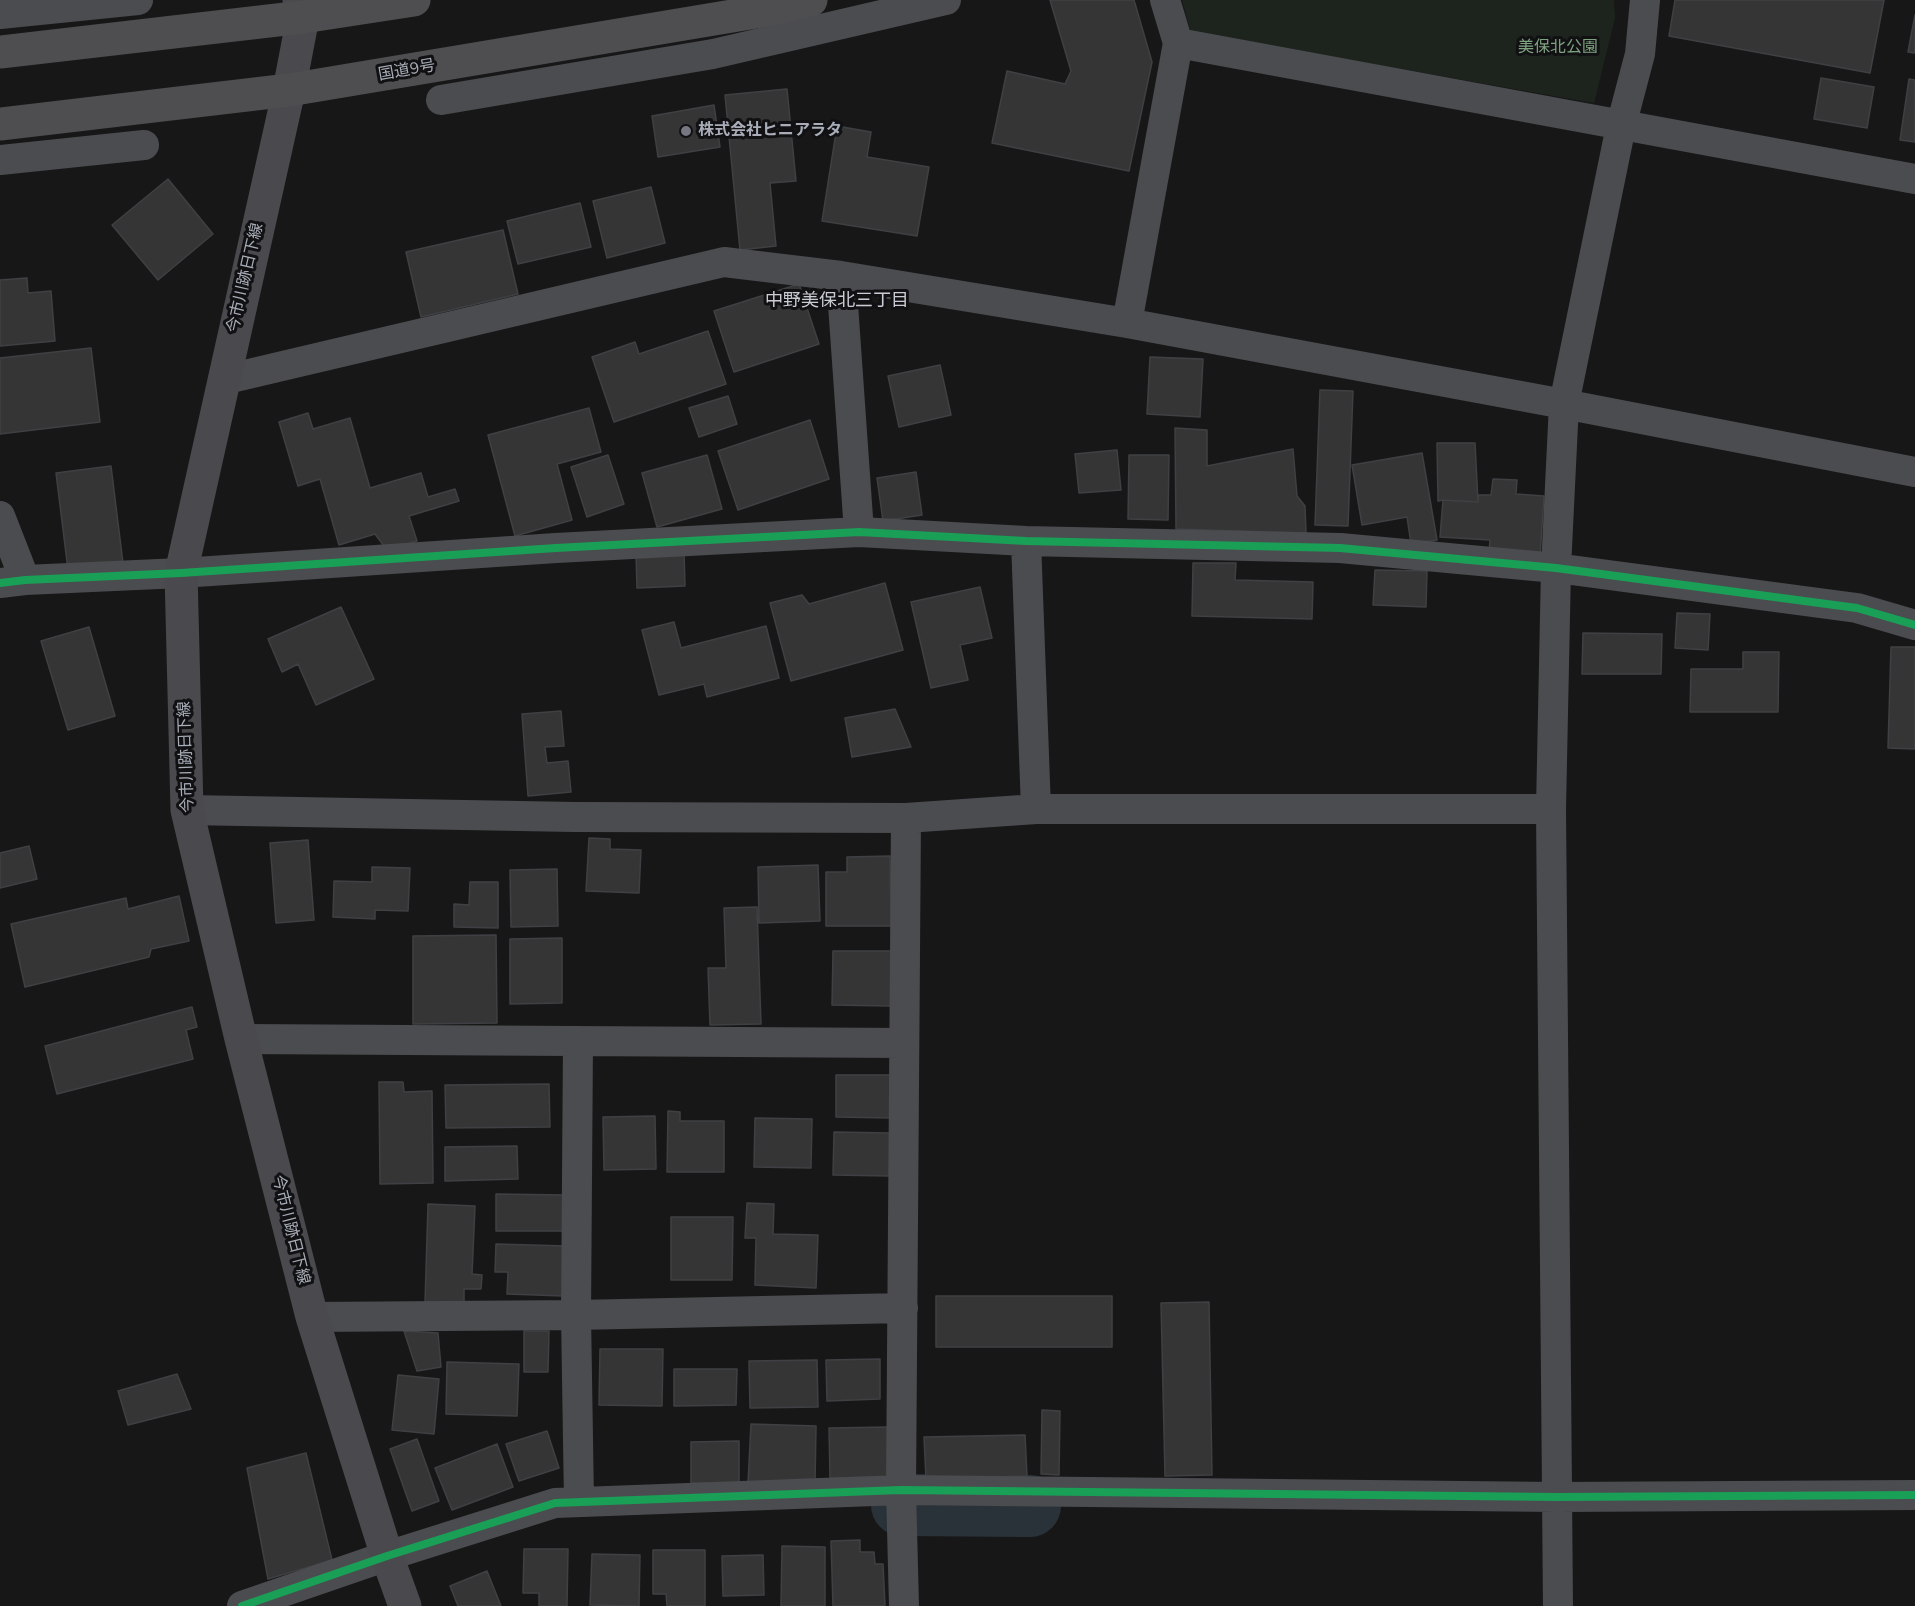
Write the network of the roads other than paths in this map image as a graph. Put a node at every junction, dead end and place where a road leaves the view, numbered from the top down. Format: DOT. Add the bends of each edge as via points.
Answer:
graph roads {
  1 [pos="138,0"];
  2 [pos="414,0"];
  3 [pos="811,0"];
  4 [pos="946,0"];
  5 [pos="1165,0"];
  6 [pos="1645,0"];
  7 [pos="304,6"];
  8 [pos="0,14"];
  9 [pos="1178,43"];
  10 [pos="568,44"];
  11 [pos="0,52"];
  12 [pos="628,69"];
  13 [pos="289,90"];
  14 [pos="441,100"];
  15 [pos="1622,126"];
  16 [pos="4,127"];
  17 [pos="144,145"];
  18 [pos="0,160"];
  19 [pos="1915,179"];
  20 [pos="841,276"];
  21 [pos="1127,323"];
  22 [pos="223,380"];
  23 [pos="1564,404"];
  24 [pos="1915,472"];
  25 [pos="0,516"];
  26 [pos="859,532"];
  27 [pos="1026,542"];
  28 [pos="1556,568"];
  29 [pos="181,573"];
  30 [pos="12,581"];
  31 [pos="1915,625"];
  32 [pos="1036,808"];
  33 [pos="1551,809"];
  34 [pos="187,810"];
  35 [pos="906,818"];
  36 [pos="241,1039"];
  37 [pos="578,1041"];
  38 [pos="904,1043"];
  39 [pos="903,1308"];
  40 [pos="576,1316"];
  41 [pos="312,1317"];
  42 [pos="901,1490"];
  43 [pos="1915,1495"];
  44 [pos="1557,1497"];
  45 [pos="579,1503"];
  46 [pos="387,1556"];
  47 [pos="242,1606"];
  48 [pos="405,1606"];
  49 [pos="904,1606"];
  50 [pos="1558,1606"];
  1 -- 8 [label="street"];
  2 -- 7 [label="highway"];
  3 -- 10 [label="highway, 国道9号"];
  4 -- 12 [label="street" via="713,54"];
  5 -- 9 [label="street"];
  6 -- 15 [label="street" via="1640,54"];
  7 -- 11 [label="highway"];
  7 -- 13 [label="street, 今市川跡日下線"];
  9 -- 15 [label="street"];
  9 -- 21 [label="street"];
  10 -- 12 [label="street"];
  10 -- 13 [label="highway, 国道9号"];
  12 -- 14 [label="street"];
  13 -- 16 [label="highway, 国道9号"];
  13 -- 22 [label="street, 今市川跡日下線"];
  15 -- 19 [label="street"];
  15 -- 23 [label="street"];
  17 -- 18 [label="street"];
  20 -- 21 [label="street"];
  20 -- 22 [label="street" via="724,262"];
  20 -- 26 [label="street"];
  21 -- 23 [label="street"];
  22 -- 29 [label="street, 今市川跡日下線"];
  23 -- 24 [label="street"];
  23 -- 28 [label="street"];
  25 -- 30 [label="street"];
  26 -- 27 [label="street"];
  26 -- 29 [label="street"];
  27 -- 28 [label="street" via="1340,548"];
  27 -- 32 [label="street"];
  28 -- 31 [label="street" via="1857,608"];
  28 -- 33 [label="street"];
  29 -- 30 [label="street"];
  29 -- 34 [label="street, 今市川跡日下線"];
  32 -- 33 [label="street"];
  32 -- 35 [label="street"];
  33 -- 44 [label="street"];
  34 -- 35 [label="street"];
  34 -- 36 [label="street, 今市川跡日下線"];
  35 -- 38 [label="street"];
  36 -- 37 [label="street"];
  36 -- 41 [label="street, 今市川跡日下線"];
  37 -- 38 [label="street"];
  37 -- 40 [label="street"];
  38 -- 39 [label="street"];
  39 -- 40 [label="street"];
  39 -- 42 [label="street"];
  40 -- 41 [label="street"];
  40 -- 45 [label="street"];
  41 -- 46 [label="street, 今市川跡日下線"];
  42 -- 44 [label="street"];
  42 -- 45 [label="street"];
  42 -- 49 [label="street"];
  43 -- 44 [label="street"];
  44 -- 50 [label="street"];
  45 -- 46 [label="street" via="555,1503"];
  46 -- 47 [label="street"];
  46 -- 48 [label="street, 今市川跡日下線"];
}
